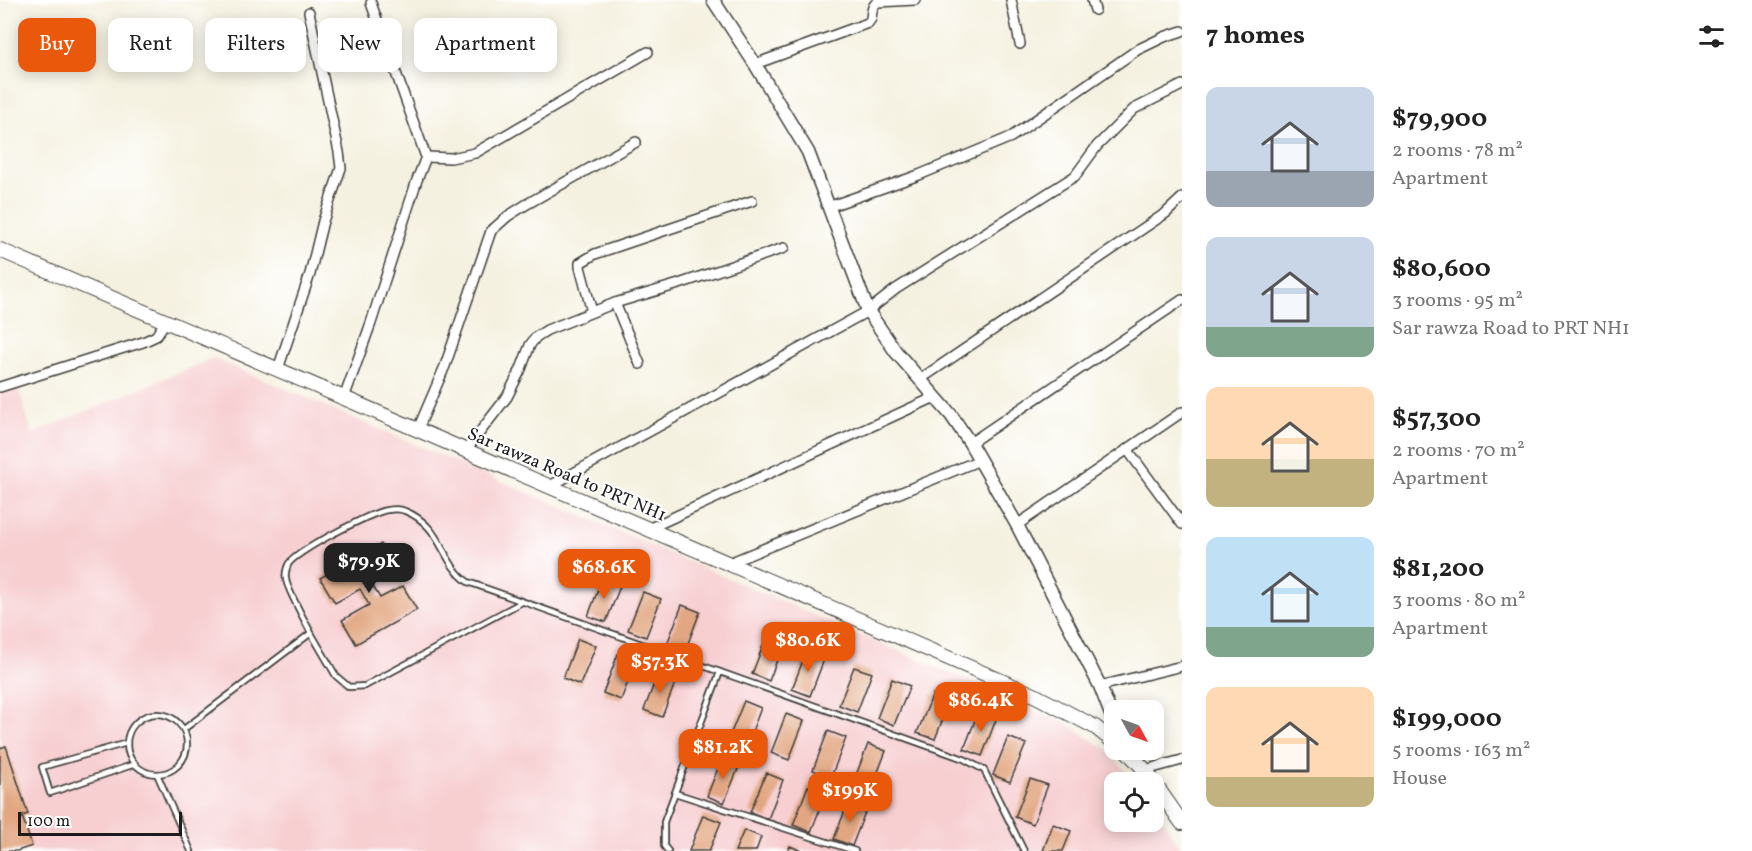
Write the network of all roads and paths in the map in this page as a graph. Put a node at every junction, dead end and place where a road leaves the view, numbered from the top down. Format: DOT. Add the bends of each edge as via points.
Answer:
graph roads {
  1 [pos="713,0"];
  2 [pos="915,0"];
  3 [pos="1011,0"];
  4 [pos="371,3"];
  5 [pos="309,12"];
  6 [pos="1182,32"];
  7 [pos="1020,44"];
  8 [pos="648,52"];
  9 [pos="755,64"];
  10 [pos="1181,87"];
  11 [pos="636,142"];
  12 [pos="426,157"];
  13 [pos="1182,198"];
  14 [pos="752,201"];
  15 [pos="828,207"];
  16 [pos="784,248"];
  17 [pos="0,250"];
  18 [pos="1182,300"];
  19 [pos="615,303"];
  20 [pos="592,312"];
  21 [pos="868,312"];
  22 [pos="166,321"];
  23 [pos="640,363"];
  24 [pos="278,369"];
  25 [pos="919,380"];
  26 [pos="0,387"];
  27 [pos="344,398"];
  28 [pos="935,398"];
  29 [pos="1182,412"];
  30 [pos="418,429"];
  31 [pos="970,443"];
  32 [pos="1127,449"];
  33 [pos="466,450"];
  34 [pos="980,460"];
  35 [pos="550,486"];
  36 [pos="1182,524"];
  37 [pos="1017,525"];
  38 [pos="648,529"];
  39 [pos="729,564"];
  40 [pos="522,602"];
  41 [pos="311,633"];
  42 [pos="1182,666"];
  43 [pos="720,672"];
  44 [pos="1100,686"];
  45 [pos="1105,700"];
  46 [pos="184,729"];
  47 [pos="1104,734"];
  48 [pos="127,743"];
  49 [pos="1136,760"];
  50 [pos="1182,760"];
  51 [pos="135,764"];
  52 [pos="1145,770"];
  53 [pos="157,774"];
  54 [pos="675,793"];
  55 [pos="1182,823"];
  56 [pos="191,851"];
  57 [pos="668,851"];
  58 [pos="855,851"];
  59 [pos="1024,851"];
  1 -- 9 [label="street"];
  2 -- 9 [label="street" via="878,2 868,22"];
  3 -- 7 [label="street"];
  4 -- 12 [label="street"];
  5 -- 24 [label="street" via="341,168"];
  6 -- 15 [label="street" via="1137,50 1011,137"];
  8 -- 12 [label="street" via="475,153 451,158"];
  9 -- 15 [label="street" via="808,152"];
  10 -- 21 [label="street" via="1134,109 1097,146 1075,176 896,289"];
  11 -- 30 [label="street" via="527,204 491,231 446,366"];
  12 -- 27 [label="street"];
  13 -- 25 [label="street" via="1140,231"];
  14 -- 20 [label="street" via="584,260 580,267"];
  15 -- 21 [label="street"];
  16 -- 19 [label="street"];
  17 -- 22 [label="main road, Sar rawza Road to PRT NH1"];
  18 -- 31 [label="street"];
  19 -- 20 [label="street"];
  19 -- 23 [label="street"];
  20 -- 33 [label="street" via="536,337 507,397"];
  21 -- 25 [label="street"];
  21 -- 35 [label="street"];
  22 -- 24 [label="main road, Sar rawza Road to PRT NH1"];
  22 -- 26 [label="street" via="159,333 142,342"];
  24 -- 27 [label="main road, Sar rawza Road to PRT NH1"];
  25 -- 28 [label="street"];
  27 -- 30 [label="main road, Sar rawza Road to PRT NH1"];
  28 -- 31 [label="street"];
  28 -- 38 [label="street"];
  29 -- 32 [label="street"];
  30 -- 33 [label="main road, Sar rawza Road to PRT NH1"];
  31 -- 34 [label="street"];
  32 -- 36 [label="street"];
  32 -- 37 [label="street"];
  33 -- 35 [label="main road, Sar rawza Road to PRT NH1"];
  34 -- 37 [label="street"];
  34 -- 39 [label="street"];
  35 -- 38 [label="main road, Sar rawza Road to PRT NH1"];
  37 -- 44 [label="street"];
  38 -- 39 [label="main road, Sar rawza Road to PRT NH1"];
  39 -- 47 [label="main road, Sar rawza Road to PRT NH1" via="1034,695"];
  40 -- 41 [label="lane" via="365,686 349,687 336,676"];
  40 -- 41 [label="lane" via="457,575 434,532 419,518 403,510 387,510 364,518 297,555 288,564 285,580"];
  40 -- 43 [label="lane"];
  41 -- 46 [label="lane"];
  42 -- 44 [label="street"];
  43 -- 54 [label="lane"];
  43 -- 59 [label="lane" via="964,759 984,770"];
  44 -- 45 [label="street"];
  46 -- 48 [label="lane" via="169,716 149,714 133,725"];
  46 -- 53 [label="lane" via="188,739 183,760 168,772"];
  48 -- 51 [label="lane"];
  48 -- 51 [label="lane" via="42,767 50,793"];
  49 -- 52 [label="main road"];
  50 -- 52 [label="street"];
  51 -- 53 [label="lane"];
  52 -- 55 [label="main road"];
  53 -- 56 [label="lane"];
  54 -- 57 [label="lane" via="664,822 664,846"];
  54 -- 58 [label="lane"];
}
